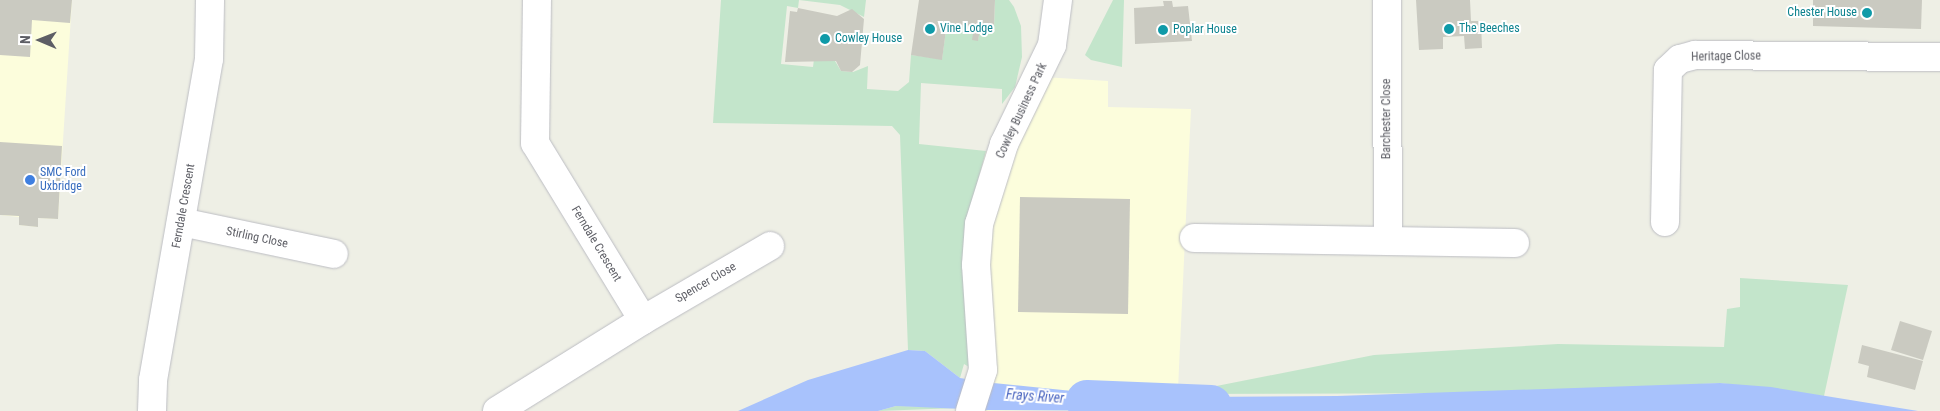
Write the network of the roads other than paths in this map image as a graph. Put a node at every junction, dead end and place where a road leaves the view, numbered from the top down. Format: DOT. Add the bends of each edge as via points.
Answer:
graph roads {
  1 [pos="210,0"];
  2 [pos="537,0"];
  3 [pos="1058,0"];
  4 [pos="1386,0"];
  5 [pos="1940,57"];
  6 [pos="181,222"];
  7 [pos="1666,222"];
  8 [pos="1194,238"];
  9 [pos="1388,239"];
  10 [pos="1515,243"];
  11 [pos="770,246"];
  12 [pos="334,254"];
  13 [pos="643,320"];
  14 [pos="152,411"];
  15 [pos="497,411"];
  16 [pos="970,411"];
  1 -- 6 [label="street, Ferndale Crescent" via="208,59"];
  2 -- 13 [label="street, Ferndale Crescent" via="536,143"];
  3 -- 16 [label="street, Cowley Business Park" via="1052,44 1004,144 979,224 976,266 983,370"];
  4 -- 9 [label="street, Barchester Close"];
  5 -- 7 [label="street, Heritage Close" via="1695,55 1680,59 1668,70"];
  6 -- 12 [label="street, Stirling Close"];
  6 -- 14 [label="street, Ferndale Crescent"];
  8 -- 9 [label="street"];
  9 -- 10 [label="street"];
  11 -- 13 [label="street, Spencer Close"];
  13 -- 15 [label="street"];
}
